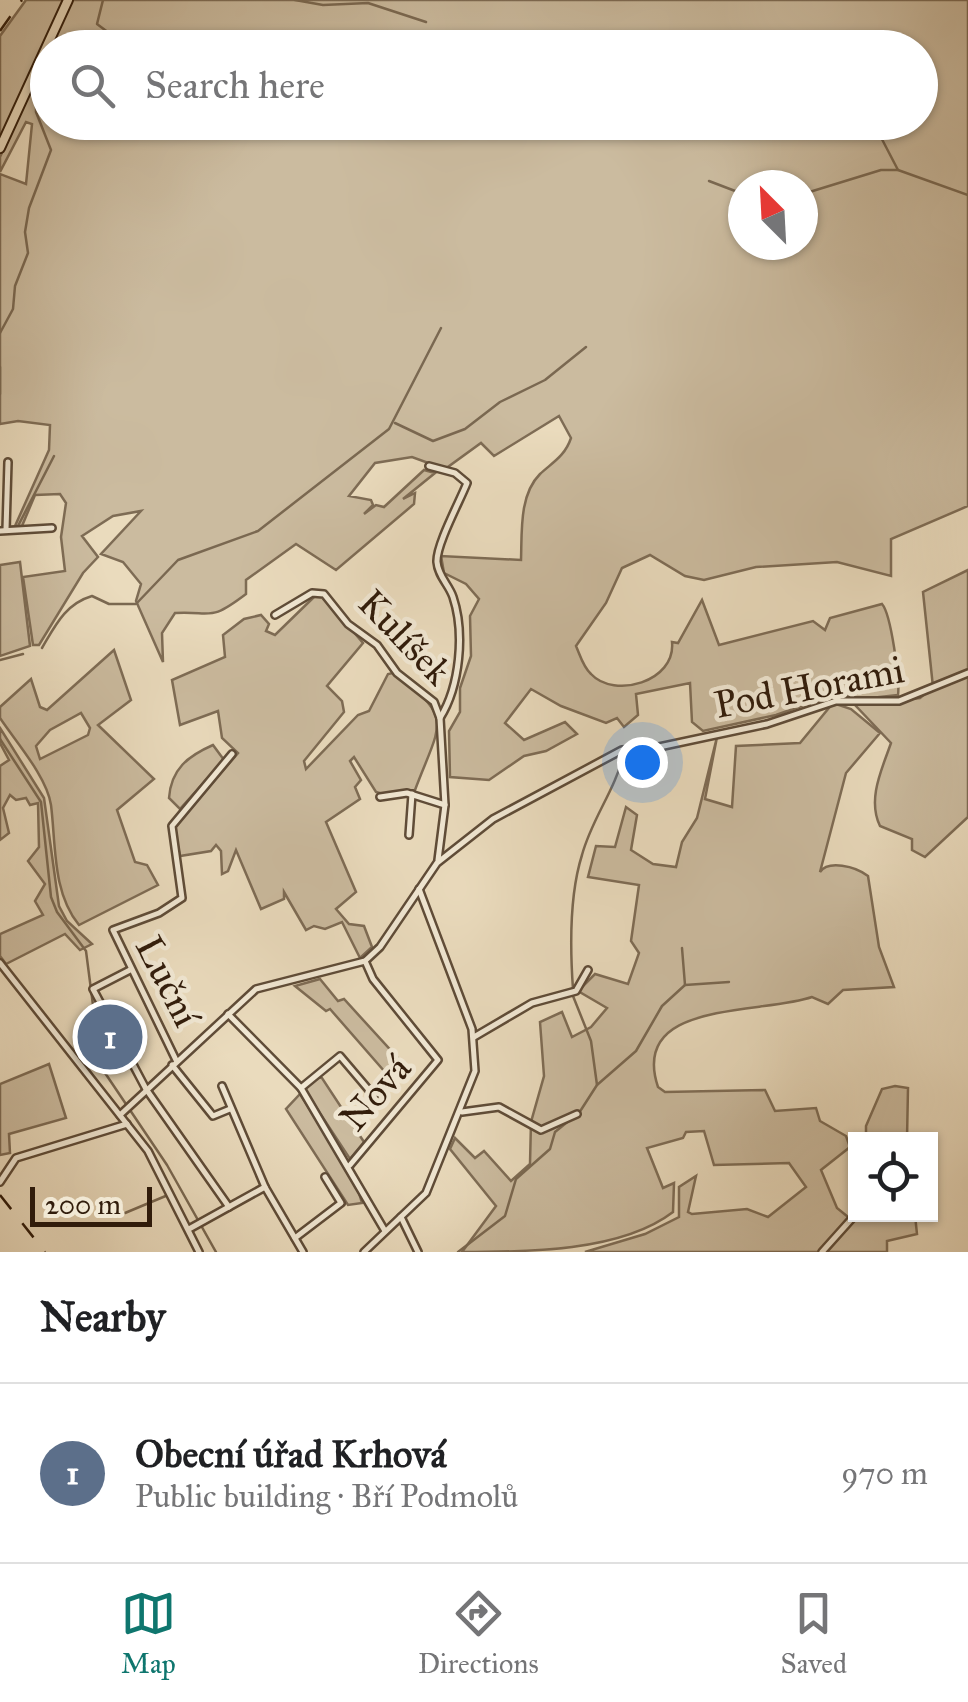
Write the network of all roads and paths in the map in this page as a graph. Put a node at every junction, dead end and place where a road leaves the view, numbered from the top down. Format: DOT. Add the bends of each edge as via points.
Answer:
graph roads {
  1 [pos="68,0"];
  2 [pos="54,30"];
  3 [pos="30,83"];
  4 [pos="0,148"];
  5 [pos="8,462"];
  6 [pos="429,466"];
  7 [pos="52,528"];
  8 [pos="3,531"];
  9 [pos="276,614"];
  10 [pos="968,674"];
  11 [pos="440,718"];
  12 [pos="232,754"];
  13 [pos="412,794"];
  14 [pos="380,798"];
  15 [pos="445,805"];
  16 [pos="408,835"];
  17 [pos="437,862"];
  18 [pos="419,889"];
  19 [pos="365,961"];
  20 [pos="0,963"];
  21 [pos="130,970"];
  22 [pos="588,970"];
  23 [pos="228,1014"];
  24 [pos="474,1037"];
  25 [pos="174,1062"];
  26 [pos="222,1086"];
  27 [pos="301,1088"];
  28 [pos="146,1089"];
  29 [pos="374,1096"];
  30 [pos="230,1109"];
  31 [pos="462,1112"];
  32 [pos="577,1114"];
  33 [pos="120,1116"];
  34 [pos="127,1124"];
  35 [pos="350,1165"];
  36 [pos="324,1177"];
  37 [pos="0,1182"];
  38 [pos="265,1187"];
  39 [pos="229,1207"];
  40 [pos="402,1217"];
  41 [pos="849,1222"];
  42 [pos="188,1230"];
  43 [pos="386,1232"];
  44 [pos="294,1238"];
  45 [pos="198,1252"];
  46 [pos="303,1252"];
  47 [pos="364,1252"];
  48 [pos="418,1252"];
  49 [pos="822,1252"];
  1 -- 2 [label="main road"];
  3 -- 4 [label="main road"];
  5 -- 8 [label="street"];
  6 -- 11 [label="street, Kulíšek" via="467,483 437,562 453,597 459,646"];
  7 -- 8 [label="street"];
  9 -- 11 [label="street, Kulíšek" via="312,593 324,594 397,673 428,694"];
  10 -- 17 [label="street, Pod Horami" via="899,701 836,701 767,724 622,750 494,819"];
  11 -- 15 [label="street, Kulíšek"];
  12 -- 21 [label="street, Luční" via="172,826 182,898 113,930"];
  13 -- 14 [label="street"];
  13 -- 15 [label="street"];
  13 -- 16 [label="street"];
  15 -- 17 [label="street, Kulíšek"];
  17 -- 18 [label="street"];
  18 -- 19 [label="street"];
  18 -- 24 [label="street"];
  19 -- 23 [label="street" via="256,989"];
  19 -- 35 [label="street, Nová" via="438,1060"];
  20 -- 33 [label="street"];
  21 -- 25 [label="street, Luční"];
  21 -- 28 [label="street" via="94,989"];
  22 -- 24 [label="street" via="576,991 532,1003"];
  23 -- 25 [label="street"];
  23 -- 27 [label="street"];
  24 -- 31 [label="street" via="475,1072"];
  25 -- 28 [label="street"];
  25 -- 30 [label="street, Luční" via="213,1116"];
  26 -- 30 [label="street"];
  27 -- 29 [label="street" via="340,1056"];
  27 -- 35 [label="street"];
  28 -- 33 [label="street"];
  28 -- 39 [label="street"];
  30 -- 38 [label="street"];
  31 -- 32 [label="street" via="499,1107 542,1130"];
  31 -- 40 [label="street" via="426,1193"];
  33 -- 34 [label="street"];
  34 -- 37 [label="street" via="16,1158"];
  34 -- 42 [label="street" via="156,1163"];
  35 -- 43 [label="street"];
  36 -- 44 [label="street" via="342,1203"];
  38 -- 39 [label="street"];
  38 -- 44 [label="street"];
  39 -- 42 [label="street"];
  40 -- 43 [label="street"];
  40 -- 48 [label="street"];
  41 -- 49 [label="street"];
  42 -- 45 [label="street"];
  43 -- 47 [label="street"];
  44 -- 46 [label="street"];
}
